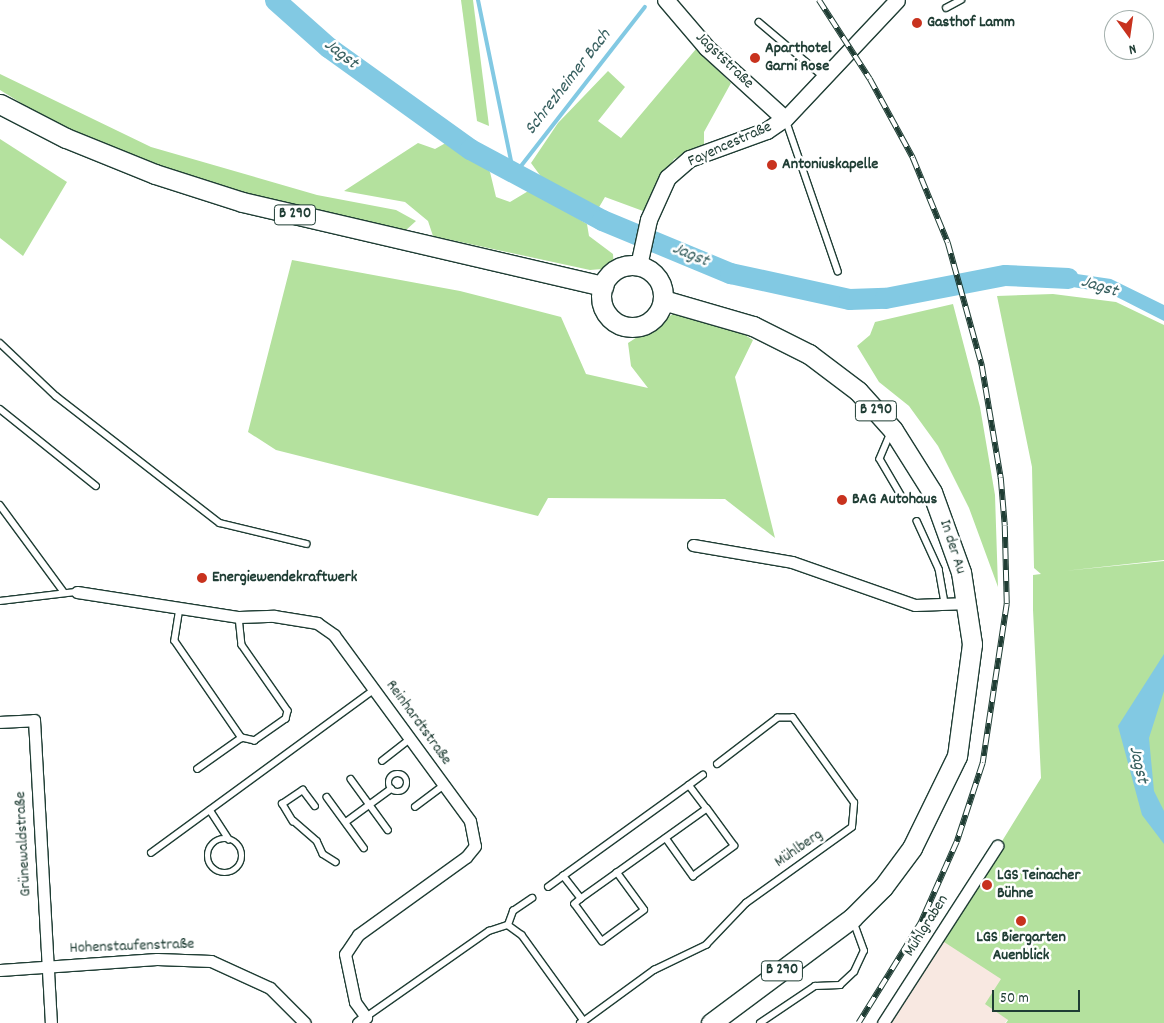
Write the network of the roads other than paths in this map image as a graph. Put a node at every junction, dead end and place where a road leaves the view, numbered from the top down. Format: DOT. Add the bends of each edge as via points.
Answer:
graph roads {
  1 [pos="666,0"];
  2 [pos="897,0"];
  3 [pos="961,0"];
  4 [pos="946,8"];
  5 [pos="759,22"];
  6 [pos="824,77"];
  7 [pos="0,104"];
  8 [pos="785,119"];
  9 [pos="641,259"];
  10 [pos="838,272"];
  11 [pos="603,286"];
  12 [pos="663,300"];
  13 [pos="0,343"];
  14 [pos="0,409"];
  15 [pos="893,430"];
  16 [pos="96,486"];
  17 [pos="901,495"];
  18 [pos="0,505"];
  19 [pos="917,521"];
  20 [pos="307,544"];
  21 [pos="693,545"];
  22 [pos="64,592"];
  23 [pos="77,592"];
  24 [pos="0,601"];
  25 [pos="968,603"];
  26 [pos="945,604"];
  27 [pos="181,607"];
  28 [pos="239,617"];
  29 [pos="374,690"];
  30 [pos="0,722"];
  31 [pos="242,738"];
  32 [pos="410,739"];
  33 [pos="382,761"];
  34 [pos="718,764"];
  35 [pos="198,770"];
  36 [pos="703,775"];
  37 [pos="351,779"];
  38 [pos="444,785"];
  39 [pos="690,785"];
  40 [pos="391,788"];
  41 [pos="327,797"];
  42 [pos="369,805"];
  43 [pos="315,806"];
  44 [pos="415,807"];
  45 [pos="707,809"];
  46 [pos="210,810"];
  47 [pos="346,822"];
  48 [pos="388,830"];
  49 [pos="666,838"];
  50 [pos="229,839"];
  51 [pos="997,846"];
  52 [pos="364,848"];
  53 [pos="151,853"];
  54 [pos="336,862"];
  55 [pos="617,873"];
  56 [pos="564,876"];
  57 [pos="548,887"];
  58 [pos="532,898"];
  59 [pos="581,899"];
  60 [pos="852,918"];
  61 [pos="508,925"];
  62 [pos="47,967"];
  63 [pos="0,970"];
  64 [pos="362,1020"];
  65 [pos="583,1022"];
  66 [pos="52,1023"];
  67 [pos="305,1023"];
  68 [pos="711,1023"];
  69 [pos="760,1023"];
  70 [pos="883,1023"];
  1 -- 8 [label="main road, Jagststraße" via="707,48"];
  2 -- 6 [label="street, Fayencestraße"];
  3 -- 4 [label="lane"];
  5 -- 6 [label="lane"];
  6 -- 8 [label="street, Fayencestraße"];
  7 -- 11 [label="main road, B 290" via="66,138 155,174 242,202"];
  8 -- 9 [label="main road, Fayencestraße" via="767,131 690,160 668,178 649,220"];
  8 -- 10 [label="lane"];
  9 -- 11 [label="main road" via="622,267"];
  9 -- 12 [label="main road" via="660,282"];
  11 -- 12 [label="main road" via="608,315 625,326 654,318"];
  12 -- 15 [label="main road, In der Au / B 290" via="753,326 809,354 858,392"];
  13 -- 20 [label="lane" via="56,396 220,523"];
  14 -- 16 [label="lane"];
  15 -- 17 [label="lane" via="880,459"];
  15 -- 25 [label="main road, In der Au / B 290" via="932,492 950,533"];
  18 -- 22 [label="lane"];
  19 -- 26 [label="lane" via="938,569"];
  21 -- 26 [label="street" via="792,562 915,604"];
  22 -- 23 [label="lane"];
  22 -- 24 [label="lane"];
  23 -- 27 [label="street, Reinhardtstraße"];
  25 -- 26 [label="street"];
  25 -- 60 [label="main road, B 290" via="971,674 957,756 912,848 883,887"];
  27 -- 28 [label="street, Reinhardtstraße"];
  27 -- 31 [label="lane" via="175,641"];
  28 -- 29 [label="street, Reinhardtstraße" via="274,616 316,623 334,635"];
  28 -- 31 [label="lane" via="242,645 288,711 286,719 255,741"];
  29 -- 32 [label="street, Reinhardtstraße"];
  29 -- 46 [label="lane"];
  30 -- 62 [label="street, Grünewaldstraße" via="34,720"];
  31 -- 35 [label="lane"];
  32 -- 33 [label="lane"];
  32 -- 38 [label="street, Reinhardtstraße"];
  34 -- 65 [label="lane, Mühlberg" via="778,718 792,718 854,803 852,827 746,903 706,945 654,970"];
  36 -- 39 [label="lane"];
  37 -- 42 [label="lane"];
  38 -- 44 [label="lane"];
  38 -- 64 [label="street, Reinhardtstraße" via="476,832 475,846 466,857 358,935 345,954"];
  39 -- 45 [label="lane"];
  39 -- 56 [label="lane"];
  40 -- 42 [label="lane"];
  41 -- 47 [label="lane"];
  42 -- 47 [label="lane"];
  42 -- 48 [label="lane"];
  43 -- 54 [label="lane" via="303,790 282,804 293,822 317,841 323,854"];
  45 -- 49 [label="lane"];
  45 -- 49 [label="lane" via="734,846 693,876"];
  46 -- 50 [label="lane"];
  46 -- 53 [label="lane"];
  47 -- 52 [label="lane"];
  49 -- 55 [label="lane"];
  50 -- 50 [label="lane" via="214,843 208,853 214,868 224,872 241,861 238,845"];
  51 -- 70 [label="street, Mühlgraben"];
  55 -- 59 [label="lane"];
  55 -- 59 [label="lane" via="644,910 602,942 575,904"];
  56 -- 57 [label="lane"];
  56 -- 59 [label="lane"];
  58 -- 61 [label="lane" via="513,911"];
  60 -- 68 [label="main road, B 290"];
  60 -- 69 [label="lane" via="864,951 854,972 840,984 815,986"];
  61 -- 64 [label="lane" via="488,931"];
  61 -- 65 [label="lane" via="522,934"];
  62 -- 63 [label="street, Hohenstaufenstraße"];
  62 -- 66 [label="street, Grünewaldstraße"];
  62 -- 67 [label="street, Hohenstaufenstraße" via="157,960 210,961 270,988"];
}
